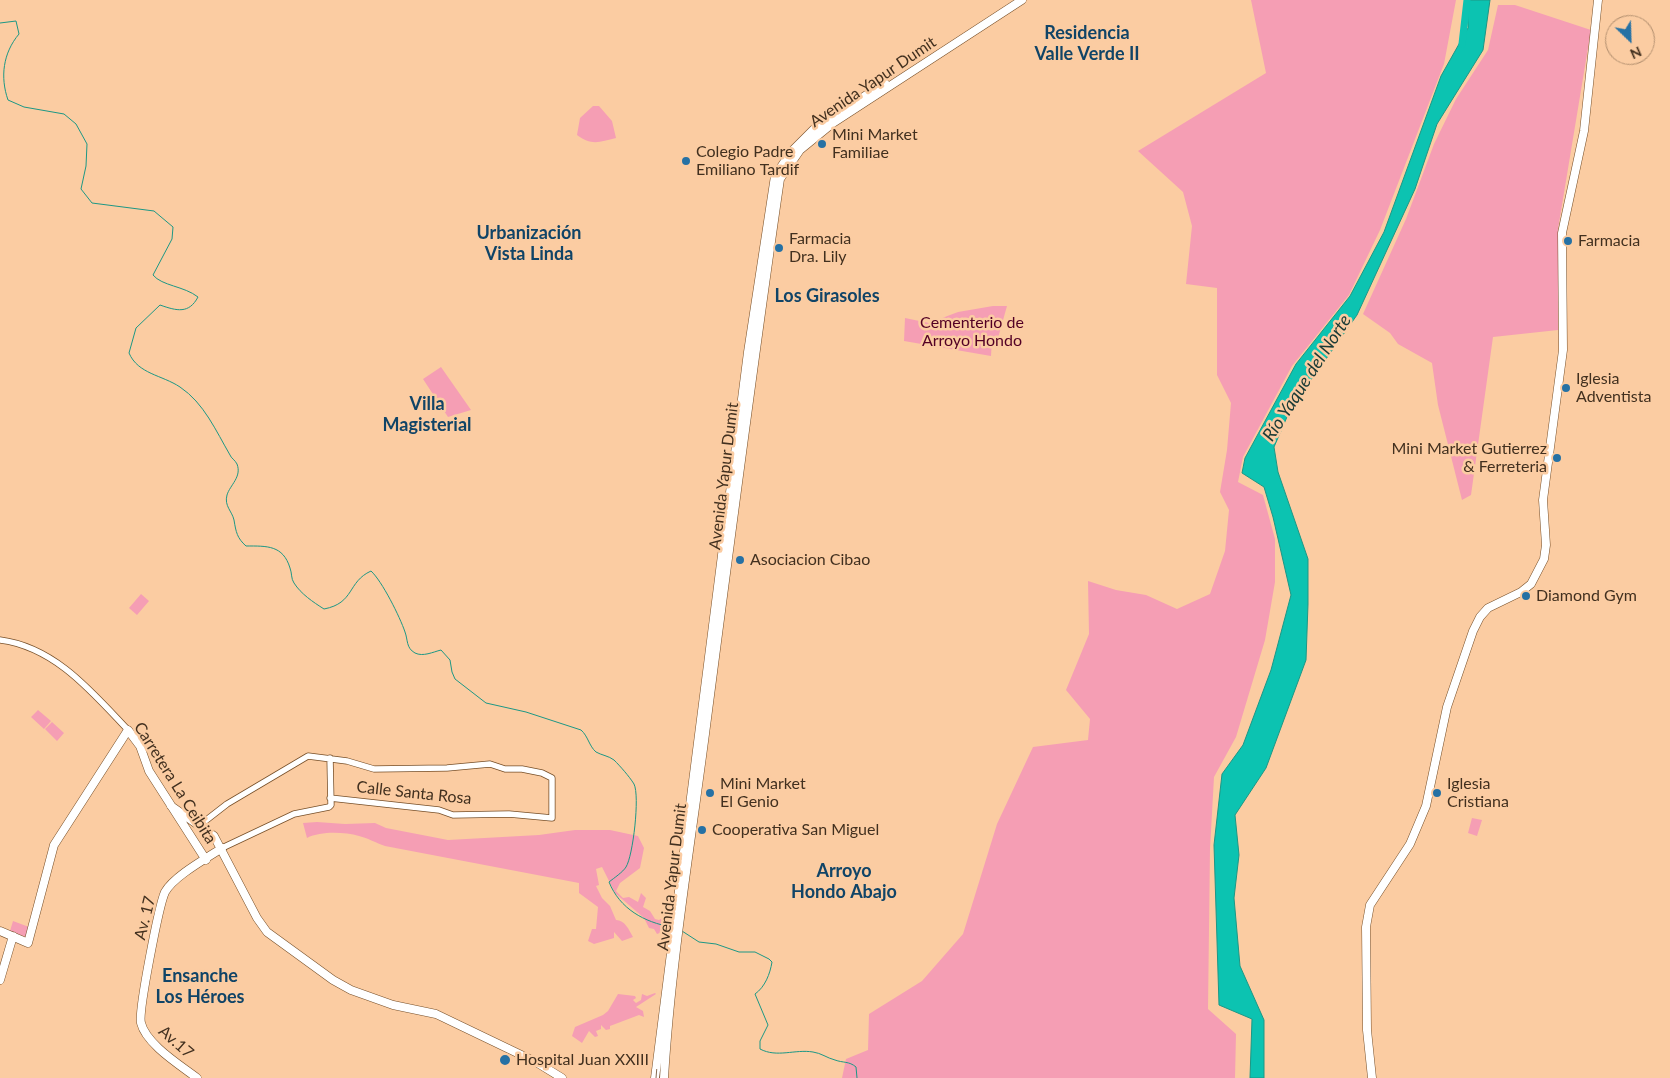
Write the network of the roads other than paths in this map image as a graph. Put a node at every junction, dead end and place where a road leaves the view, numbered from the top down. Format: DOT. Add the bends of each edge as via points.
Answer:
graph roads {
  1 [pos="1013,0"];
  2 [pos="1022,0"];
  3 [pos="1598,0"];
  4 [pos="0,640"];
  5 [pos="128,730"];
  6 [pos="330,758"];
  7 [pos="330,798"];
  8 [pos="183,819"];
  9 [pos="200,825"];
  10 [pos="222,848"];
  11 [pos="206,860"];
  12 [pos="678,915"];
  13 [pos="0,931"];
  14 [pos="13,936"];
  15 [pos="674,949"];
  16 [pos="0,980"];
  17 [pos="140,1022"];
  18 [pos="197,1078"];
  19 [pos="562,1078"];
  20 [pos="654,1078"];
  21 [pos="664,1078"];
  22 [pos="1372,1078"];
  1 -- 12 [label="main road, Avenida Yapur Dumit" via="815,128 795,147 775,176 749,346"];
  2 -- 12 [label="main road, Avenida Yapur Dumit" via="833,123 800,150 780,179"];
  3 -- 22 [label="main road" via="1584,131 1562,233 1563,350 1543,500 1544,559 1531,584 1488,608 1480,617 1448,707 1426,806 1410,844 1370,905 1366,931 1367,1030"];
  4 -- 5 [label="street, Carretera La Ceibita" via="17,642 50,656 93,693"];
  5 -- 8 [label="main road, Carretera La Ceibita" via="140,746 150,771 171,806"];
  5 -- 14 [label="main road" via="54,845 28,943"];
  6 -- 7 [label="street"];
  6 -- 7 [label="street, Calle Santa Rosa" via="374,769 490,764 551,776 552,818 509,814 453,815 439,810"];
  6 -- 9 [label="street" via="308,756 295,762 227,804"];
  7 -- 10 [label="street" via="329,808 294,814"];
  8 -- 9 [label="main road"];
  8 -- 11 [label="main road, Carretera La Ceibita"];
  9 -- 10 [label="main road" via="214,836"];
  10 -- 11 [label="main road, Av. 17"];
  10 -- 19 [label="main road" via="257,918 268,932 332,980 393,1005 436,1014"];
  11 -- 17 [label="main road, Av. 17" via="176,880 166,892 152,947"];
  12 -- 15 [label="main road, Avenida Yapur Dumit"];
  13 -- 14 [label="main road"];
  14 -- 16 [label="main road"];
  15 -- 20 [label="main road, Avenida Yapur Dumit"];
  15 -- 21 [label="main road, Avenida Yapur Dumit"];
  17 -- 18 [label="main road, Av.17" via="148,1039"];
}
